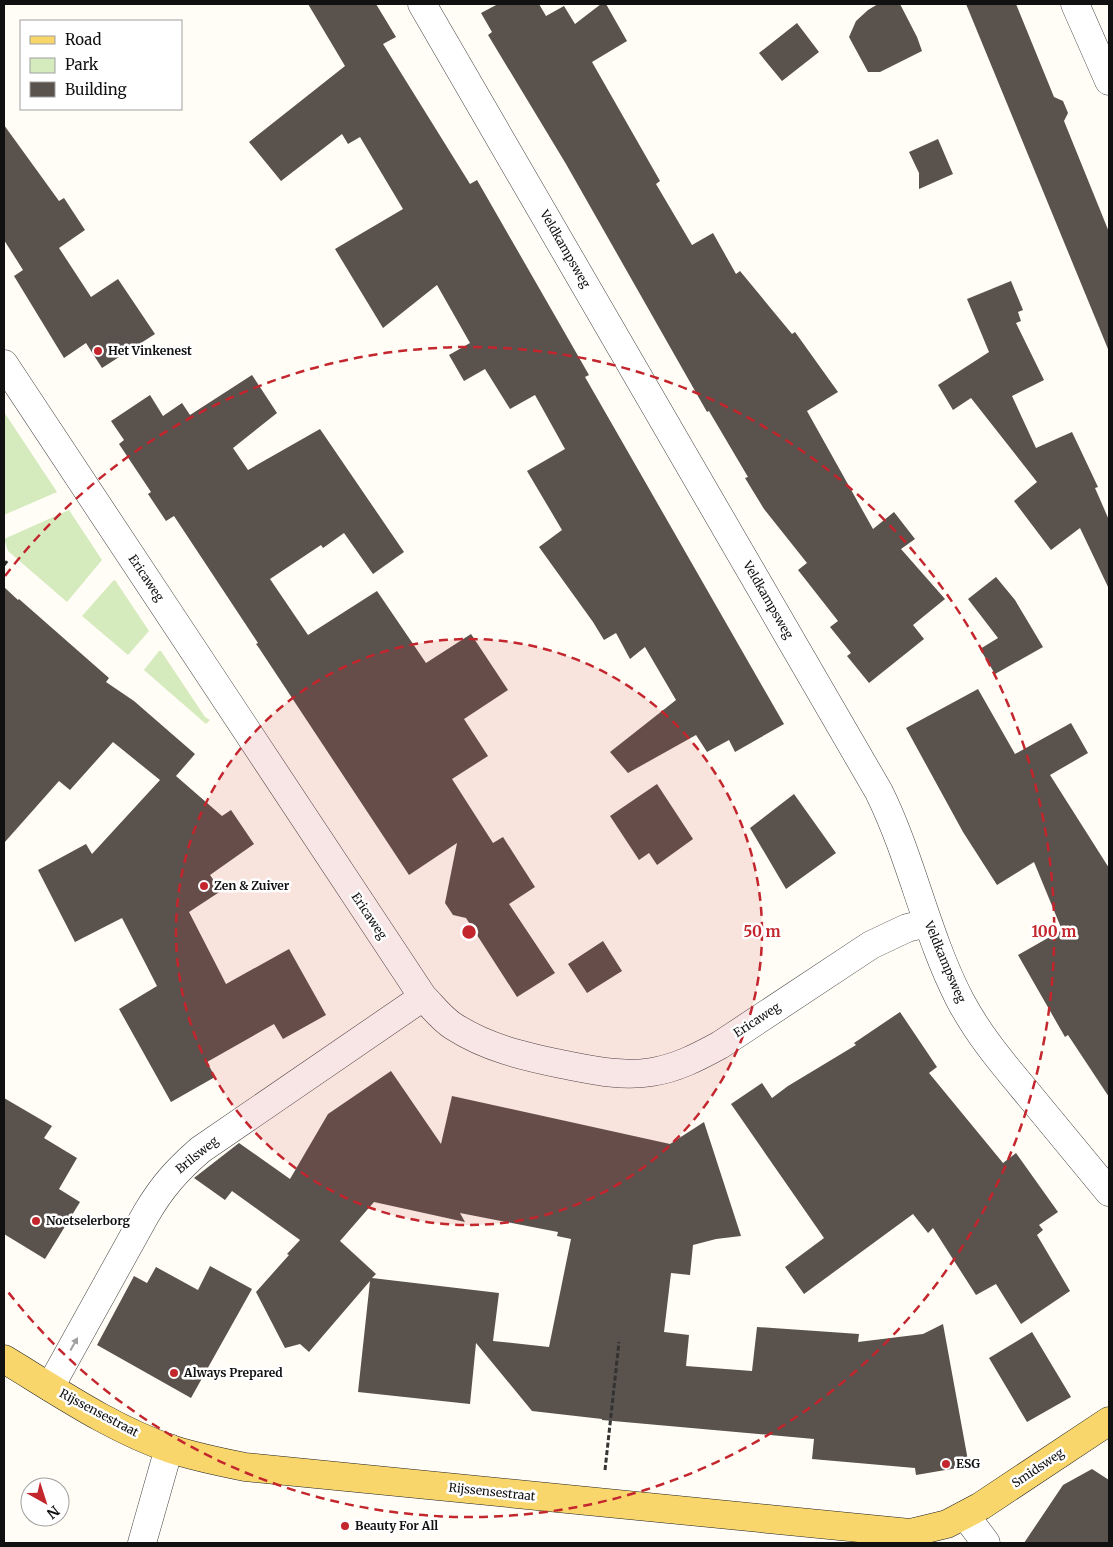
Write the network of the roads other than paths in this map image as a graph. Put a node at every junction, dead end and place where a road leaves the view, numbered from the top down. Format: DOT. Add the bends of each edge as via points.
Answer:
graph roads {
  1 [pos="422,4"];
  2 [pos="1075,4"];
  3 [pos="1109,81"];
  4 [pos="4,364"];
  5 [pos="927,923"];
  6 [pos="423,997"];
  7 [pos="1109,1192"];
  8 [pos="4,1359"];
  9 [pos="50,1387"];
  10 [pos="1109,1421"];
  11 [pos="169,1448"];
  12 [pos="965,1514"];
  13 [pos="142,1543"];
  14 [pos="986,1543"];
  1 -- 5 [label="street, Veldkampsweg" via="870,775 902,845"];
  2 -- 3 [label="street"];
  4 -- 6 [label="street, Ericaweg"];
  5 -- 6 [label="street, Ericaweg" via="907,928 871,945 699,1057 673,1068 652,1072 610,1074 514,1054 451,1025"];
  5 -- 7 [label="street, Veldkampsweg" via="956,992 979,1033"];
  9 -- 6 [label="street, Brilsweg, one-way" via="160,1192 177,1170 200,1150"];
  8 -- 9 [label="main road, Rijssensestraat"];
  9 -- 11 [label="main road, Rijssensestraat" via="128,1431"];
  10 -- 12 [label="main road, Smidsweg"];
  11 -- 12 [label="main road, Rijssensestraat" via="245,1467 910,1533 946,1524"];
  11 -- 13 [label="street"];
  12 -- 14 [label="street"];
}
